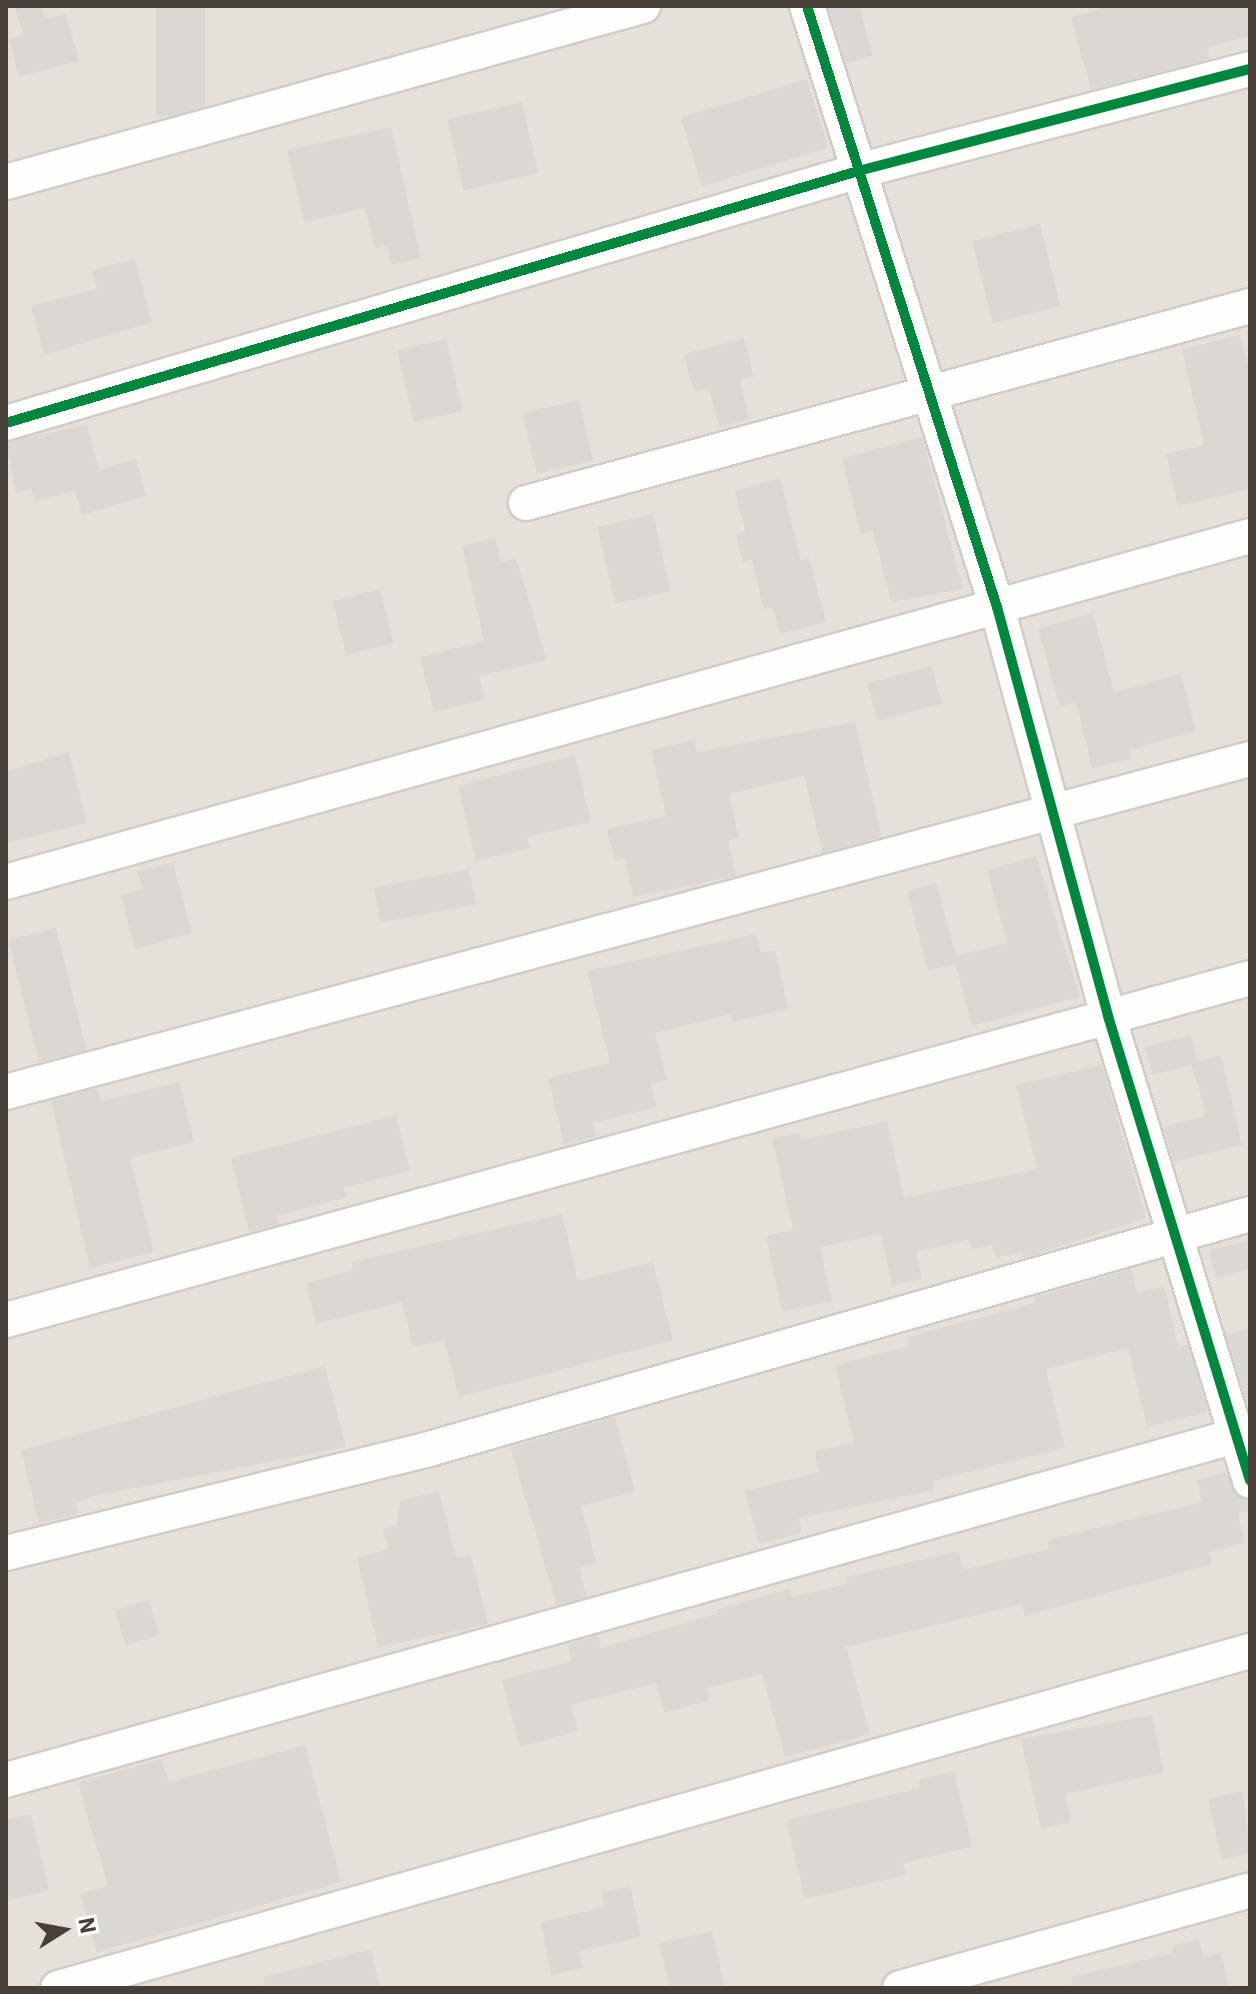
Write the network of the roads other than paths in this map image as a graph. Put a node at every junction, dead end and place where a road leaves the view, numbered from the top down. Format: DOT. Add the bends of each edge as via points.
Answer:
graph roads {
  1 [pos="643,6"];
  2 [pos="807,6"];
  3 [pos="1250,69"];
  4 [pos="862,170"];
  5 [pos="6,182"];
  6 [pos="1250,306"];
  7 [pos="932,392"];
  8 [pos="6,423"];
  9 [pos="526,503"];
  10 [pos="1250,536"];
  11 [pos="997,607"];
  12 [pos="1250,759"];
  13 [pos="1050,814"];
  14 [pos="6,882"];
  15 [pos="1250,978"];
  16 [pos="1108,1016"];
  17 [pos="6,1092"];
  18 [pos="1250,1214"];
  19 [pos="1174,1235"];
  20 [pos="6,1320"];
  21 [pos="1243,1434"];
  22 [pos="1250,1481"];
  23 [pos="6,1553"];
  24 [pos="1250,1651"];
  25 [pos="6,1780"];
  26 [pos="1250,1890"];
  27 [pos="58,1988"];
  28 [pos="900,1988"];
  1 -- 5 [label="street"];
  2 -- 4 [label="street"];
  3 -- 4 [label="street"];
  4 -- 7 [label="street"];
  4 -- 8 [label="street"];
  6 -- 7 [label="street"];
  7 -- 9 [label="street"];
  7 -- 11 [label="street"];
  10 -- 11 [label="street"];
  11 -- 13 [label="street"];
  11 -- 14 [label="street"];
  12 -- 13 [label="street"];
  13 -- 16 [label="street"];
  13 -- 17 [label="street"];
  15 -- 16 [label="street"];
  16 -- 19 [label="street"];
  16 -- 20 [label="street"];
  18 -- 19 [label="street"];
  19 -- 21 [label="street"];
  19 -- 23 [label="street" via="429,1449"];
  21 -- 22 [label="street"];
  21 -- 25 [label="street"];
  24 -- 27 [label="street"];
  26 -- 28 [label="street"];
}
